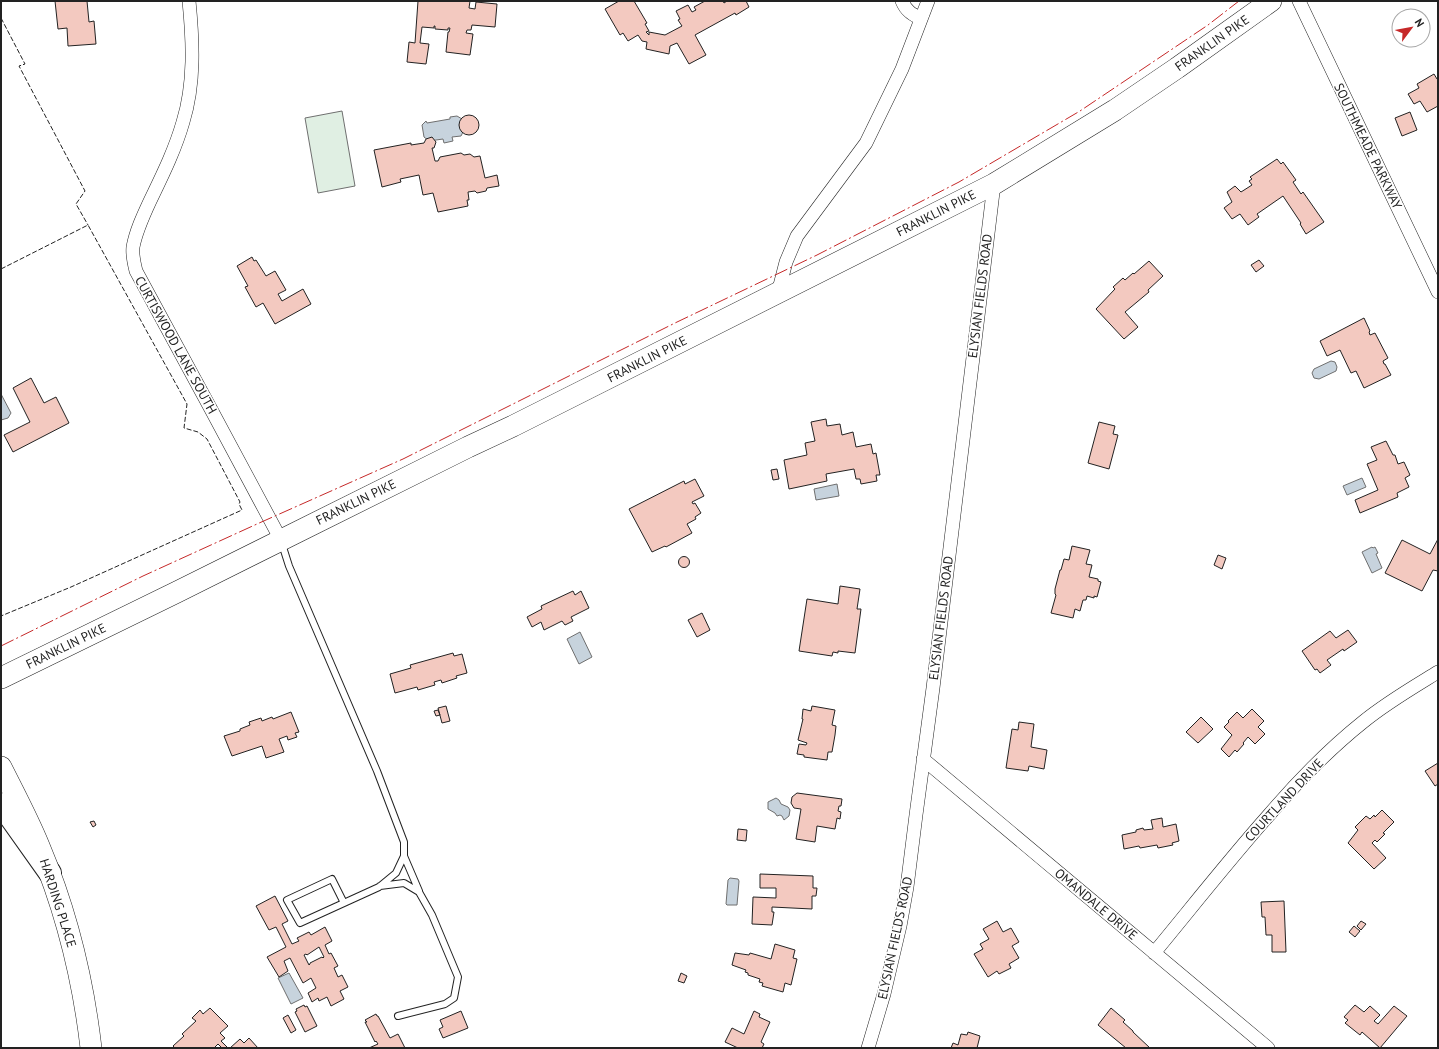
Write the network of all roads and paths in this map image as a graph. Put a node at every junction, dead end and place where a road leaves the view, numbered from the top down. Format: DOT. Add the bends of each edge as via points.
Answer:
graph roads {
  1 [pos="189,1"];
  2 [pos="902,1"];
  3 [pos="928,1"];
  4 [pos="1271,1"];
  5 [pos="1299,1"];
  6 [pos="921,19"];
  7 [pos="994,184"];
  8 [pos="1438,292"];
  9 [pos="778,293"];
  10 [pos="281,540"];
  11 [pos="1438,672"];
  12 [pos="1,678"];
  13 [pos="923,759"];
  14 [pos="1,767"];
  15 [pos="1,804"];
  16 [pos="404,856"];
  17 [pos="50,872"];
  18 [pos="379,887"];
  19 [pos="419,892"];
  20 [pos="344,903"];
  21 [pos="1154,953"];
  22 [pos="398,1016"];
  23 [pos="91,1048"];
  24 [pos="868,1048"];
  25 [pos="1268,1048"];
  1 -- 10 [label="street, CURTISWOOD LANE SOUTH" via="192,65 184,117 167,164 143,217 133,248 133,258 136,271"];
  2 -- 6 [label="street" via="910,13"];
  3 -- 6 [label="street"];
  4 -- 7 [label="main road, FRANKLIN PIKE" via="1111,112"];
  5 -- 8 [label="street, SOUTHMEADE PARKWAY"];
  6 -- 9 [label="street" via="902,69 866,143 797,236 786,262"];
  7 -- 9 [label="main road, FRANKLIN PIKE"];
  7 -- 13 [label="street, ELYSIAN FIELDS ROAD"];
  9 -- 10 [label="main road, FRANKLIN PIKE"];
  10 -- 12 [label="main road, FRANKLIN PIKE"];
  10 -- 16 [label="lane" via="289,566 377,771 404,842"];
  11 -- 21 [label="street, COURTLAND DRIVE" via="1362,722 1328,752 1250,836"];
  13 -- 21 [label="street, OMANDALE DRIVE"];
  13 -- 24 [label="street, ELYSIAN FIELDS ROAD" via="900,926"];
  14 -- 17 [label="main road, HARDING PLACE" via="28,820"];
  15 -- 17 [label="highway"];
  16 -- 18 [label="lane" via="396,874"];
  16 -- 19 [label="lane"];
  17 -- 23 [label="main road, HARDING PLACE" via="80,978"];
  18 -- 19 [label="lane" via="404,883"];
  18 -- 20 [label="lane"];
  19 -- 22 [label="lane" via="432,915 458,977 454,998 445,1004"];
  20 -- 20 [label="lane" via="332,879 288,900 300,923"];
  21 -- 25 [label="street, OMANDALE DRIVE"];
}
